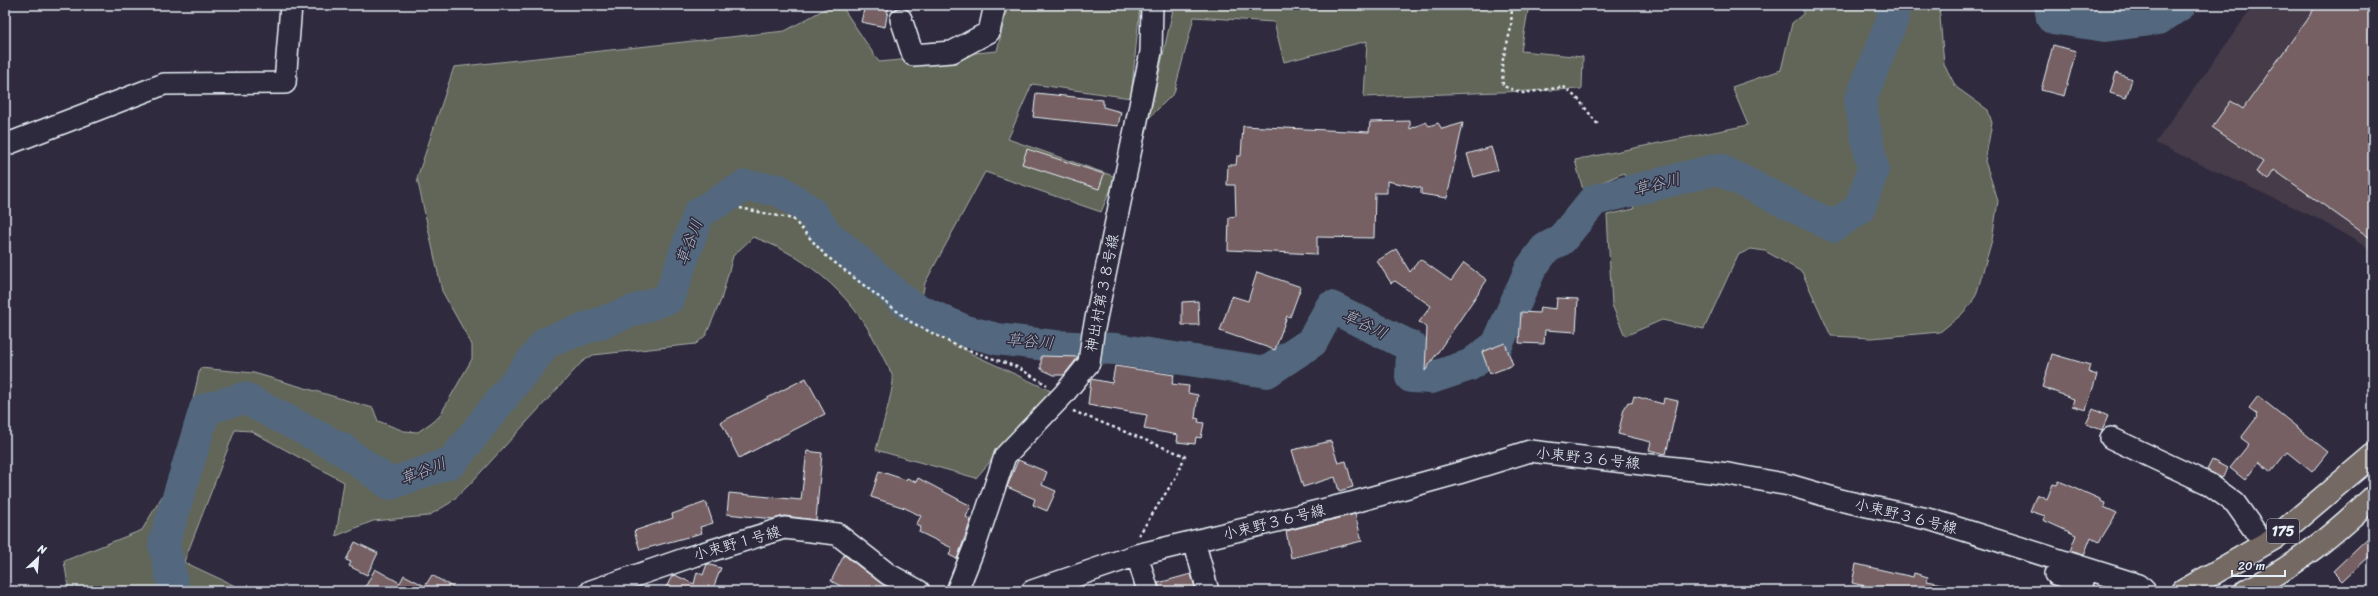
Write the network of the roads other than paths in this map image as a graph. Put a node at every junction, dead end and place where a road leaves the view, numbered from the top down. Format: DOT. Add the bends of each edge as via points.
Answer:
graph roads {
  1 [pos="291,5"];
  2 [pos="995,5"];
  3 [pos="1152,5"];
  4 [pos="901,19"];
  5 [pos="5,145"];
  6 [pos="2111,438"];
  7 [pos="2373,455"];
  8 [pos="2373,497"];
  9 [pos="1194,541"];
  10 [pos="2264,544"];
  11 [pos="2035,552"];
  12 [pos="1130,557"];
  13 [pos="591,591"];
  14 [pos="919,591"];
  15 [pos="957,591"];
  16 [pos="1032,591"];
  17 [pos="1148,591"];
  18 [pos="1208,591"];
  19 [pos="2083,591"];
  20 [pos="2145,591"];
  21 [pos="2183,591"];
  22 [pos="2246,591"];
  1 -- 5 [label="street" via="285,83 164,84"];
  2 -- 4 [label="street" via="989,32 952,52 913,55"];
  3 -- 15 [label="street, 神出村第３８号線" via="1151,52 1089,363 1064,394 1005,456"];
  6 -- 10 [label="street" via="2209,484 2235,503"];
  7 -- 10 [label="highway, 175"];
  8 -- 22 [label="highway, 175" via="2333,535 2292,566"];
  9 -- 11 [label="street, 小束野３６号線" via="1350,503 1530,451 1728,474 1789,485 1844,501 1932,520"];
  9 -- 12 [label="street, 小束野３６号線"];
  9 -- 18 [label="street"];
  10 -- 21 [label="highway, 175"];
  11 -- 19 [label="street" via="2041,570 2082,582"];
  11 -- 20 [label="street, 小束野３６号線" via="2139,585"];
  12 -- 16 [label="street, 小束野３６号線"];
  12 -- 17 [label="street"];
  13 -- 14 [label="street, 小束野１号線" via="784,528 837,534 888,574"];
}
